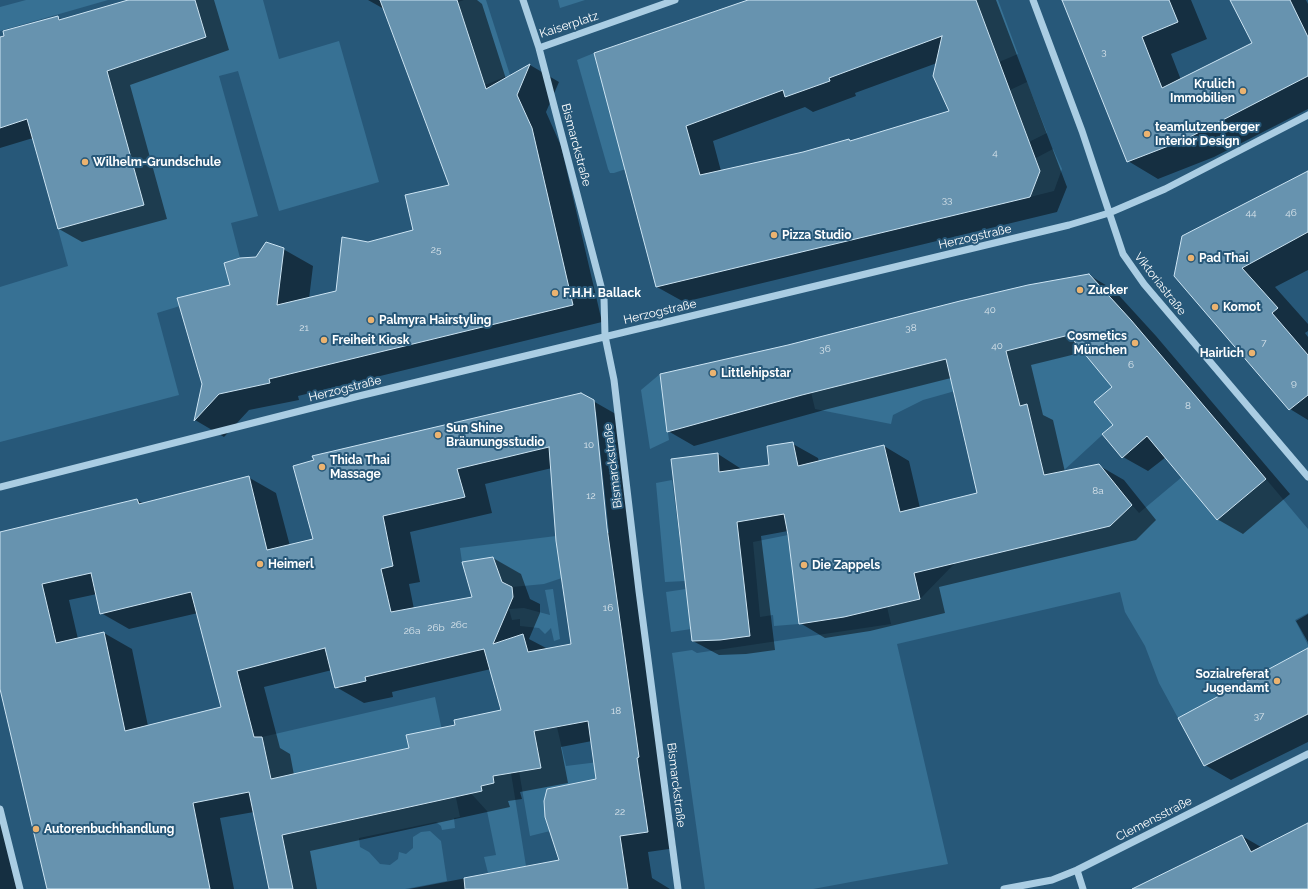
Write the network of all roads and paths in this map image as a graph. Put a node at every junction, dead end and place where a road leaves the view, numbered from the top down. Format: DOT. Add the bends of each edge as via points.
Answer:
graph roads {
  1 [pos="522,0"];
  2 [pos="675,0"];
  3 [pos="1033,0"];
  4 [pos="539,48"];
  5 [pos="1308,115"];
  6 [pos="1109,213"];
  7 [pos="605,336"];
  8 [pos="1308,477"];
  9 [pos="0,488"];
  10 [pos="1308,754"];
  11 [pos="0,809"];
  12 [pos="1077,870"];
  13 [pos="20,889"];
  14 [pos="678,889"];
  15 [pos="1004,889"];
  16 [pos="1083,889"];
  1 -- 4 [label="street, Kaiserplatz"];
  2 -- 4 [label="street, Kaiserplatz"];
  3 -- 6 [label="street, Viktoriastraße" via="1082,131"];
  4 -- 7 [label="street, Bismarckstraße" via="604,298"];
  5 -- 6 [label="street, Herzogstraße" via="1165,190"];
  6 -- 7 [label="street, Herzogstraße" via="1054,229"];
  6 -- 8 [label="street, Viktoriastraße" via="1124,254 1144,284"];
  7 -- 9 [label="street, Herzogstraße"];
  7 -- 14 [label="street, Bismarckstraße" via="615,387"];
  10 -- 12 [label="street, Clemensstraße"];
  11 -- 13 [label="street"];
  12 -- 15 [label="street, Clemensstraße" via="1052,880"];
  12 -- 16 [label="street"];
}
